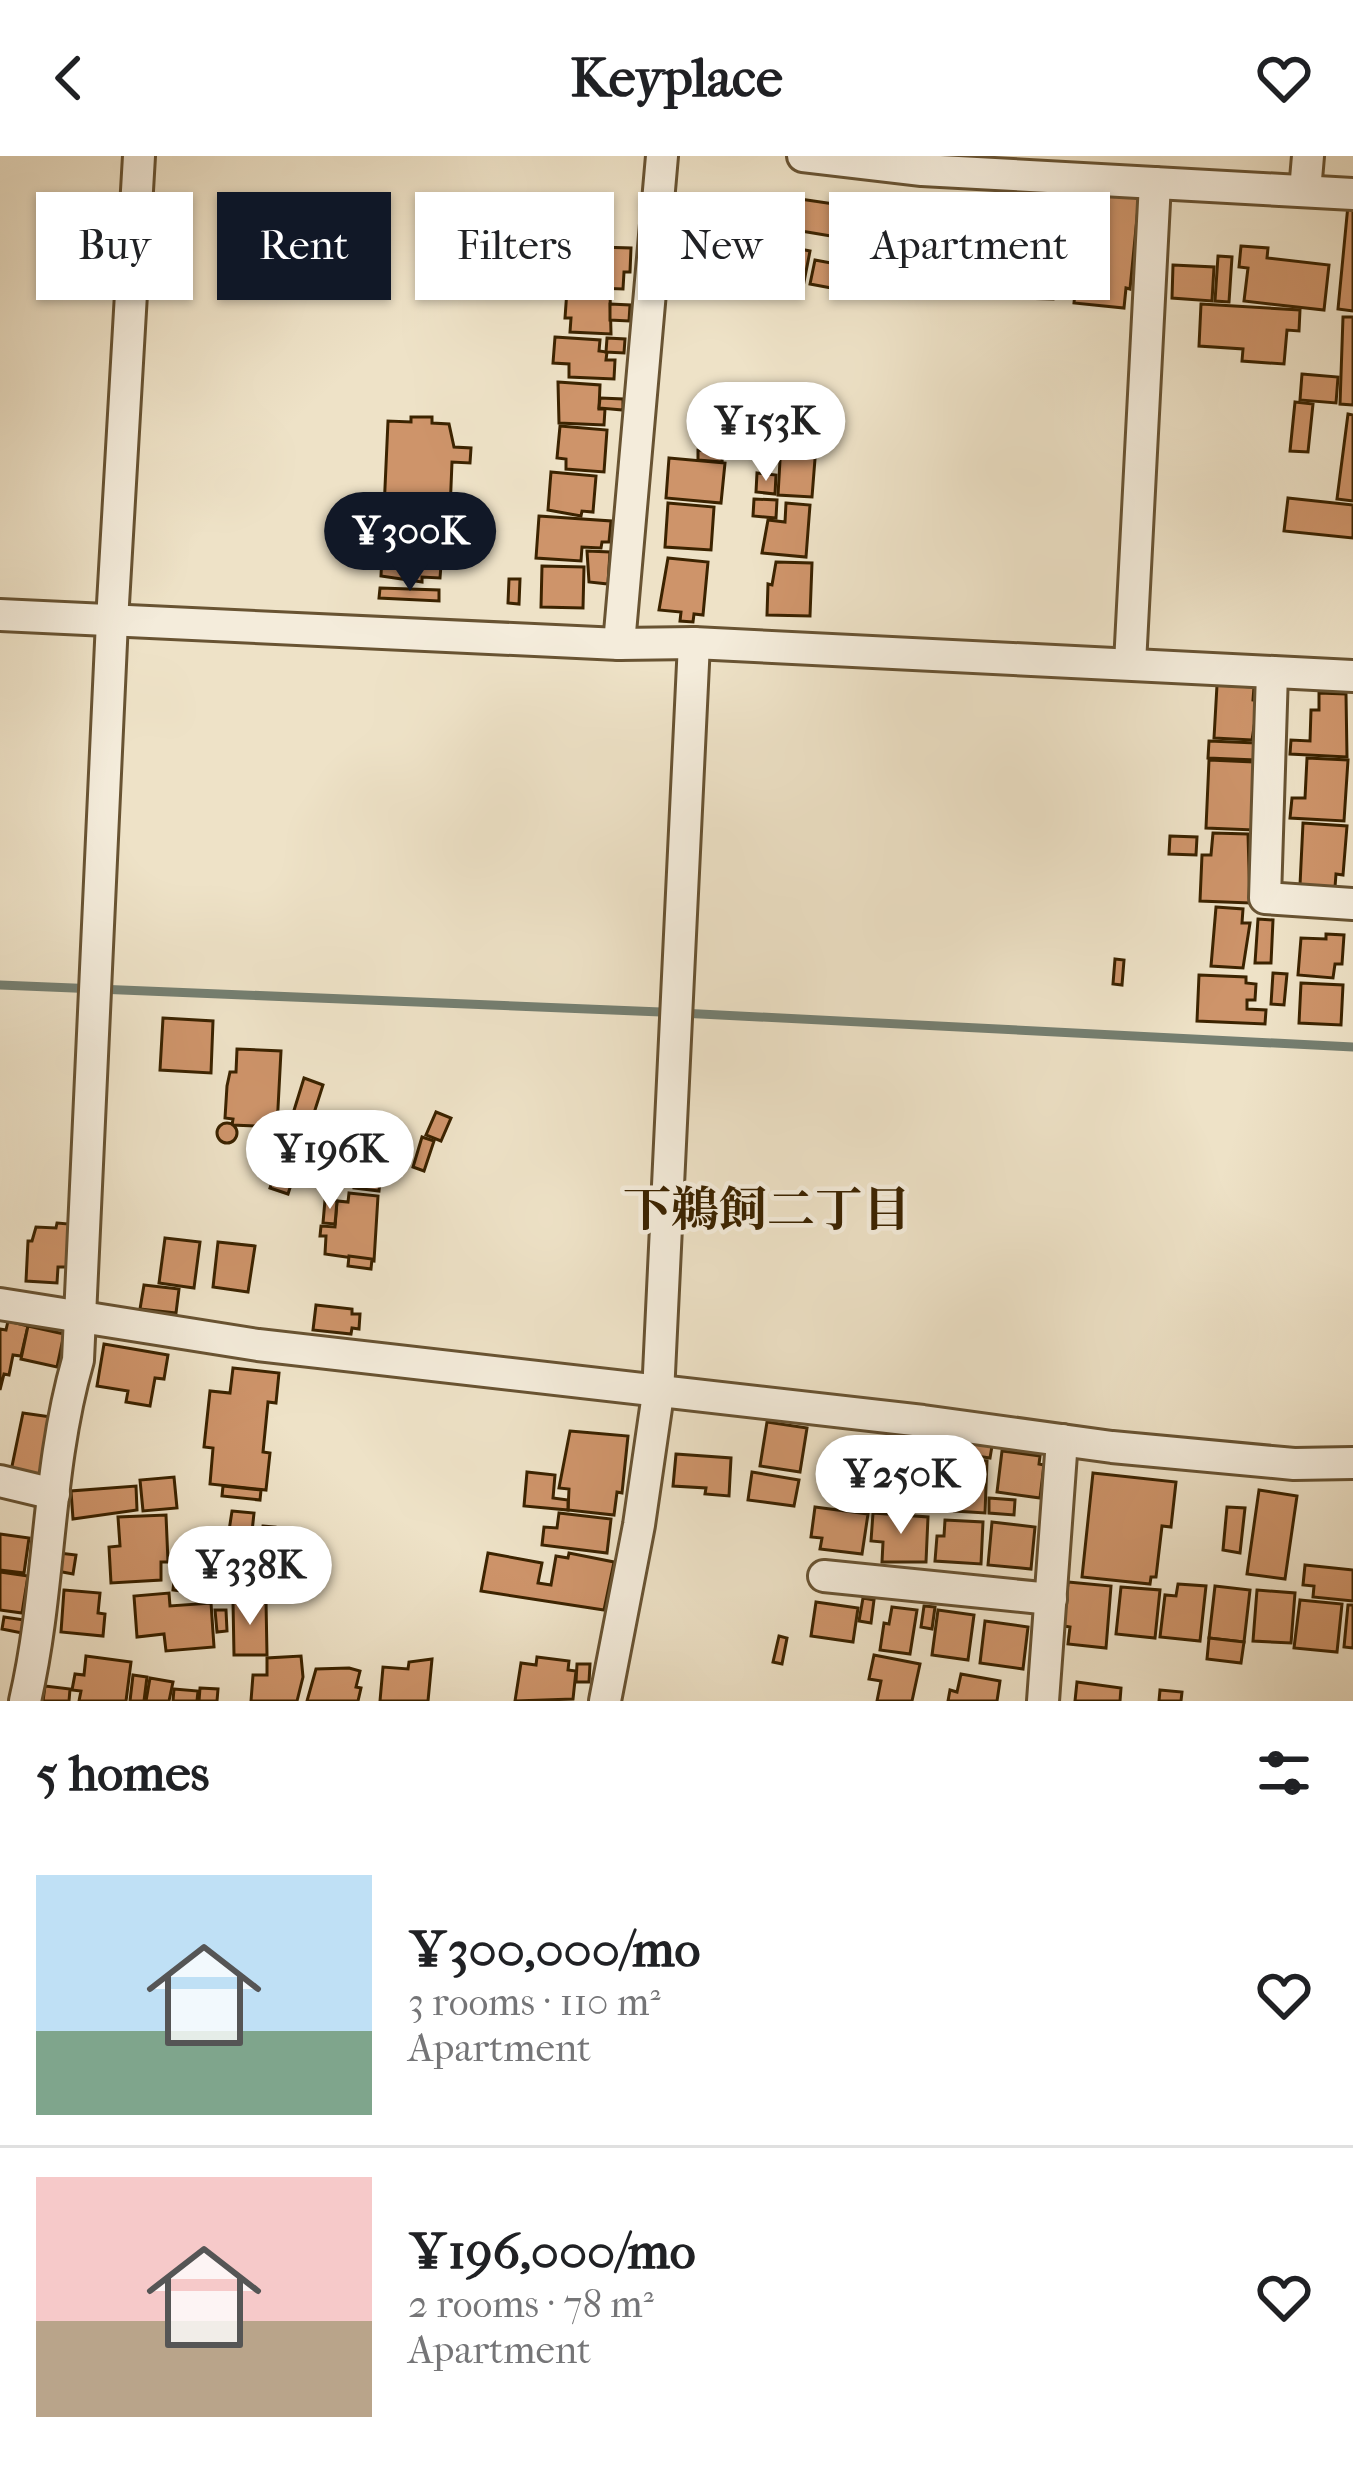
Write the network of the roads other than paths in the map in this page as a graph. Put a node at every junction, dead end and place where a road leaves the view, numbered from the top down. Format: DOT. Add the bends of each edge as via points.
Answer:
graph roads {
  1 [pos="139,156"];
  2 [pos="662,156"];
  3 [pos="803,156"];
  4 [pos="1308,156"];
  5 [pos="1138,174"];
  6 [pos="1305,191"];
  7 [pos="1353,194"];
  8 [pos="0,615"];
  9 [pos="112,621"];
  10 [pos="694,643"];
  11 [pos="619,644"];
  12 [pos="1130,664"];
  13 [pos="1272,672"];
  14 [pos="1353,676"];
  15 [pos="1353,904"];
  16 [pos="0,1304"];
  17 [pos="78,1316"];
  18 [pos="658,1394"];
  19 [pos="1062,1440"];
  20 [pos="1353,1463"];
  21 [pos="0,1481"];
  22 [pos="54,1494"];
  23 [pos="824,1576"];
  24 [pos="1051,1599"];
  25 [pos="26,1701"];
  26 [pos="605,1701"];
  27 [pos="1043,1701"];
  1 -- 9 [label="street"];
  2 -- 11 [label="street"];
  3 -- 5 [label="street" via="922,170"];
  4 -- 6 [label="street"];
  5 -- 6 [label="street"];
  5 -- 12 [label="street"];
  6 -- 7 [label="street"];
  8 -- 9 [label="street"];
  9 -- 11 [label="street"];
  9 -- 17 [label="street"];
  10 -- 11 [label="street"];
  10 -- 12 [label="street"];
  10 -- 18 [label="street"];
  12 -- 13 [label="street"];
  13 -- 14 [label="street"];
  13 -- 15 [label="street" via="1264,898"];
  16 -- 17 [label="street"];
  17 -- 18 [label="street"];
  17 -- 22 [label="street"];
  18 -- 19 [label="street"];
  18 -- 26 [label="street"];
  19 -- 20 [label="street"];
  19 -- 24 [label="street"];
  21 -- 22 [label="street"];
  22 -- 25 [label="street"];
  23 -- 24 [label="street"];
  24 -- 27 [label="street"];
}
